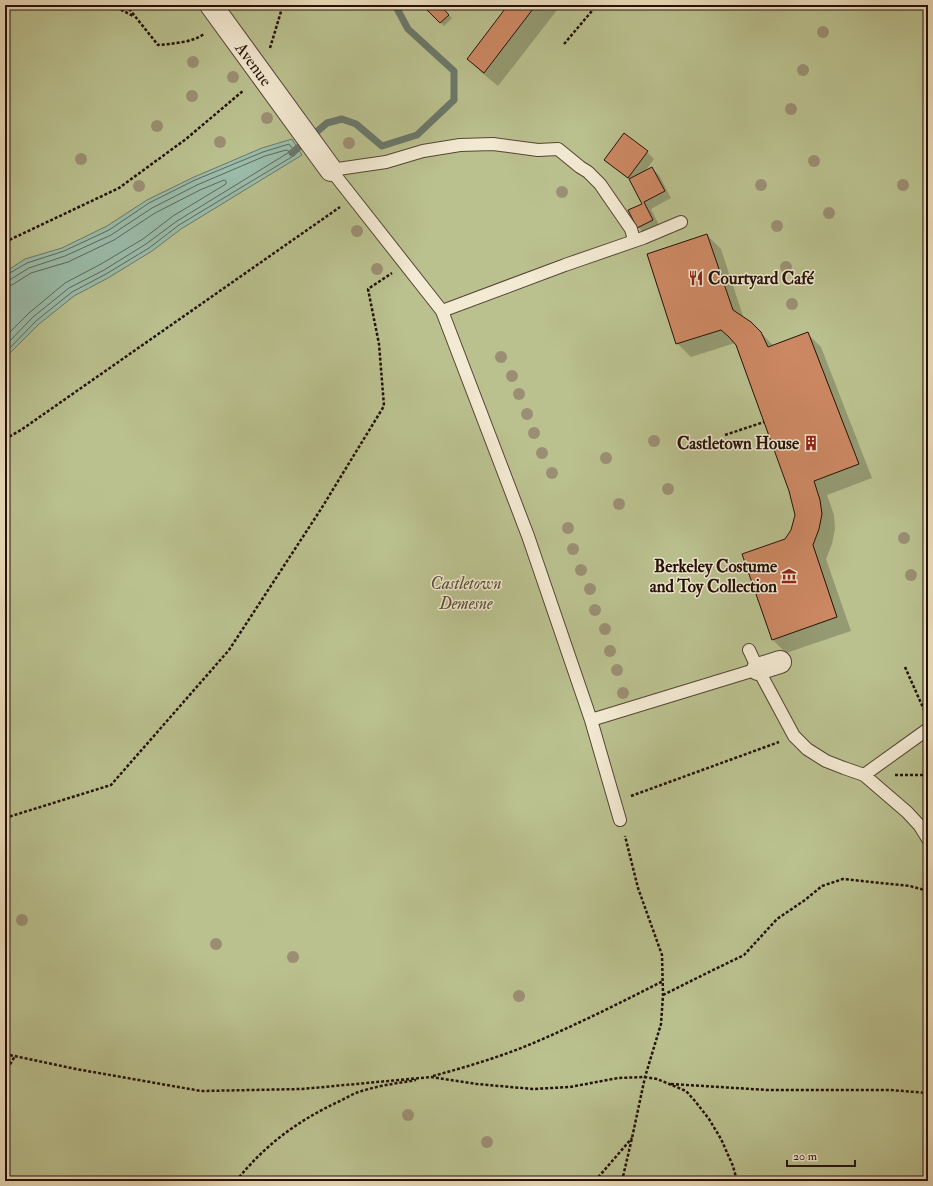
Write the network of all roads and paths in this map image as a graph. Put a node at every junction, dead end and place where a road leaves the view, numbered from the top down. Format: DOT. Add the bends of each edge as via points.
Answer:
graph roads {
  1 [pos="112,5"];
  2 [pos="126,5"];
  3 [pos="283,5"];
  4 [pos="597,5"];
  5 [pos="216,12"];
  6 [pos="135,17"];
  7 [pos="564,44"];
  8 [pos="262,75"];
  9 [pos="331,170"];
  10 [pos="353,198"];
  11 [pos="681,222"];
  12 [pos="634,240"];
  13 [pos="5,242"];
  14 [pos="406,264"];
  15 [pos="442,310"];
  16 [pos="764,422"];
  17 [pos="725,435"];
  18 [pos="5,438"];
  19 [pos="753,660"];
  20 [pos="780,662"];
  21 [pos="905,667"];
  22 [pos="925,713"];
  23 [pos="592,720"];
  24 [pos="928,729"];
  25 [pos="794,736"];
  26 [pos="864,775"];
  27 [pos="616,802"];
  28 [pos="5,818"];
  29 [pos="620,820"];
  30 [pos="928,839"];
  31 [pos="928,891"];
  32 [pos="663,981"];
  33 [pos="663,995"];
  34 [pos="5,1054"];
  35 [pos="15,1056"];
  36 [pos="5,1073"];
  37 [pos="431,1077"];
  38 [pos="645,1077"];
  39 [pos="668,1084"];
  40 [pos="928,1093"];
  41 [pos="632,1138"];
  42 [pos="236,1181"];
  43 [pos="595,1181"];
  44 [pos="622,1181"];
  45 [pos="737,1181"];
  1 -- 6 [label="path"];
  2 -- 6 [label="path"];
  3 -- 8 [label="path"];
  4 -- 7 [label="path"];
  5 -- 6 [label="path" via="200,37 158,45"];
  5 -- 8 [label="street, Avenue"];
  8 -- 9 [label="street, Avenue"];
  8 -- 13 [label="path" via="186,139 119,188"];
  9 -- 10 [label="lane"];
  9 -- 12 [label="lane" via="386,162 423,151 460,145 493,144 558,150 600,184 631,229"];
  10 -- 14 [label="lane"];
  10 -- 18 [label="path" via="21,430"];
  11 -- 12 [label="lane"];
  12 -- 15 [label="lane"];
  14 -- 15 [label="lane"];
  14 -- 28 [label="path" via="368,289 379,344 384,406 321,509 229,650 111,785"];
  15 -- 23 [label="lane" via="516,502"];
  16 -- 17 [label="path"];
  19 -- 20 [label="street"];
  19 -- 23 [label="lane"];
  19 -- 25 [label="lane"];
  21 -- 22 [label="path"];
  23 -- 27 [label="lane"];
  24 -- 26 [label="lane"];
  25 -- 26 [label="lane" via="807,749 826,760"];
  25 -- 27 [label="path"];
  26 -- 30 [label="lane" via="907,812"];
  27 -- 29 [label="lane"];
  29 -- 32 [label="path" via="638,888 662,955"];
  31 -- 33 [label="path" via="910,886 843,879 822,886 777,919 744,956"];
  32 -- 33 [label="path"];
  32 -- 37 [label="path" via="622,1003 530,1044"];
  33 -- 38 [label="path" via="661,1024"];
  34 -- 35 [label="path"];
  35 -- 36 [label="path"];
  35 -- 37 [label="path" via="201,1091 302,1088"];
  37 -- 38 [label="path" via="533,1089"];
  37 -- 42 [label="path" via="364,1090 318,1111 282,1135"];
  38 -- 39 [label="path"];
  38 -- 41 [label="path"];
  39 -- 40 [label="path" via="767,1090 890,1090"];
  39 -- 45 [label="path" via="686,1091 708,1119 721,1139"];
  41 -- 43 [label="path"];
  41 -- 44 [label="path"];
}
